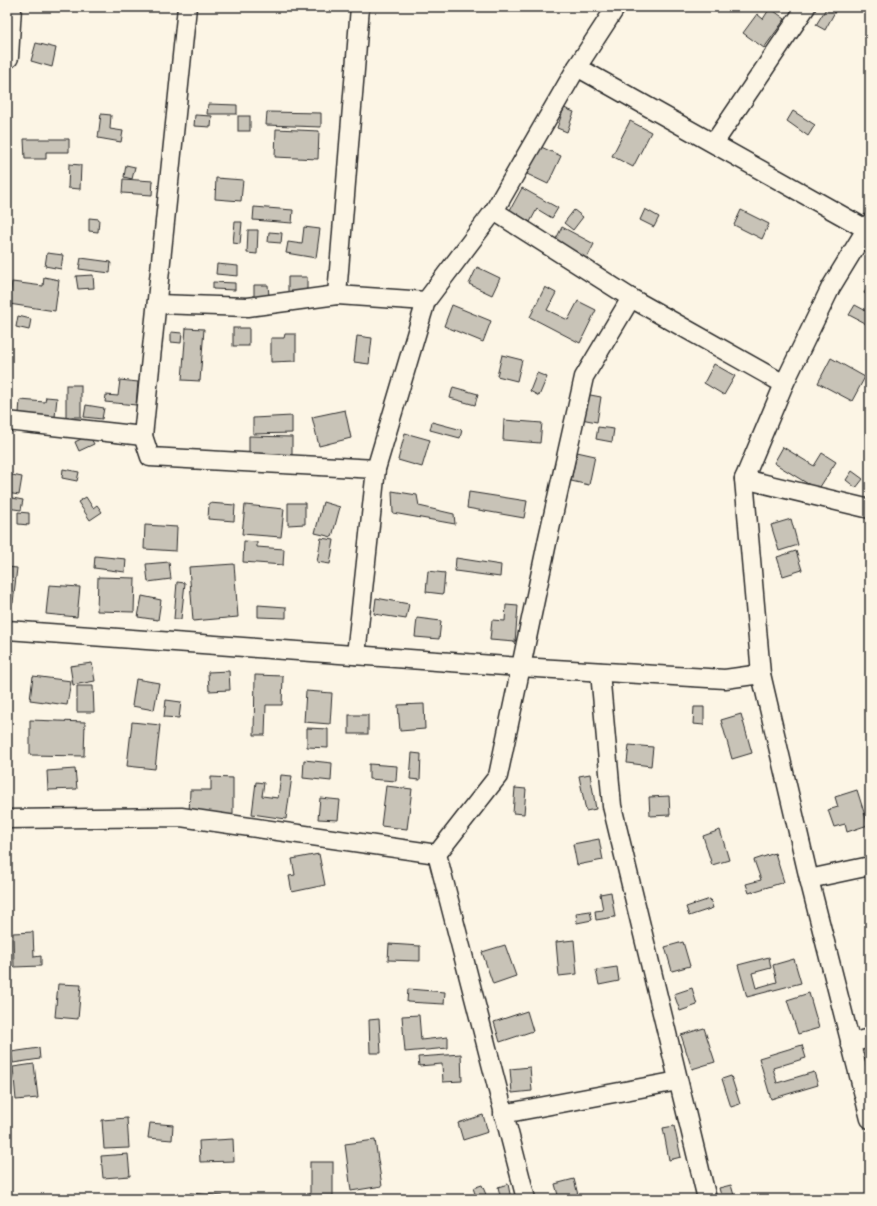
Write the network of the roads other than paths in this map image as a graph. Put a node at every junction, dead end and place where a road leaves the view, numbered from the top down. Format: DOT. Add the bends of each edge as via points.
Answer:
graph roads {
  1 [pos="10,7"];
  2 [pos="187,7"];
  3 [pos="360,7"];
  4 [pos="616,7"];
  5 [pos="806,7"];
  6 [pos="7,57"];
  7 [pos="577,67"];
  8 [pos="714,143"];
  9 [pos="494,211"];
  10 [pos="868,226"];
  11 [pos="337,295"];
  12 [pos="631,298"];
  13 [pos="426,301"];
  14 [pos="157,304"];
  15 [pos="784,384"];
  16 [pos="7,420"];
  17 [pos="143,436"];
  18 [pos="376,469"];
  19 [pos="744,479"];
  20 [pos="870,509"];
  21 [pos="7,630"];
  22 [pos="356,655"];
  23 [pos="520,667"];
  24 [pos="600,672"];
  25 [pos="761,674"];
  26 [pos="7,819"];
  27 [pos="437,854"];
  28 [pos="870,866"];
  29 [pos="809,879"];
  30 [pos="870,1038"];
  31 [pos="850,1043"];
  32 [pos="678,1081"];
  33 [pos="503,1114"];
  34 [pos="870,1119"];
  35 [pos="526,1199"];
  36 [pos="707,1199"];
  1 -- 6 [label="main road"];
  2 -- 14 [label="street"];
  3 -- 11 [label="street"];
  4 -- 7 [label="street"];
  5 -- 8 [label="street"];
  7 -- 8 [label="street"];
  7 -- 9 [label="street"];
  8 -- 10 [label="street"];
  9 -- 12 [label="street"];
  9 -- 13 [label="street"];
  10 -- 15 [label="street" via="831,287"];
  11 -- 13 [label="street"];
  11 -- 14 [label="street" via="248,307"];
  12 -- 15 [label="street"];
  12 -- 23 [label="street" via="584,377"];
  13 -- 18 [label="street"];
  14 -- 17 [label="street"];
  15 -- 19 [label="street"];
  16 -- 17 [label="street"];
  17 -- 18 [label="street" via="150,457"];
  18 -- 22 [label="street"];
  19 -- 20 [label="street"];
  19 -- 25 [label="street"];
  21 -- 22 [label="street"];
  22 -- 23 [label="street"];
  23 -- 24 [label="street"];
  23 -- 27 [label="street" via="498,776"];
  24 -- 25 [label="street" via="725,680"];
  24 -- 32 [label="street" via="612,806"];
  25 -- 29 [label="street"];
  26 -- 27 [label="street" via="181,817"];
  27 -- 33 [label="street"];
  28 -- 29 [label="street"];
  29 -- 31 [label="street"];
  30 -- 31 [label="street"];
  31 -- 34 [label="street"];
  32 -- 33 [label="street"];
  32 -- 36 [label="street"];
  33 -- 35 [label="street"];
}
